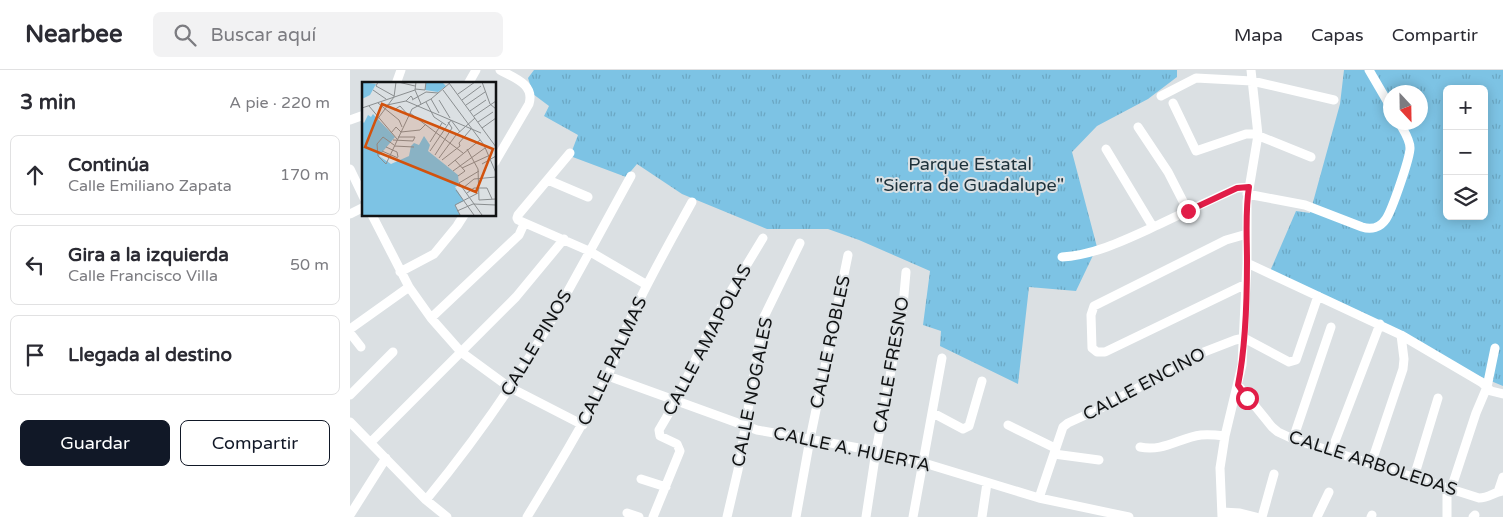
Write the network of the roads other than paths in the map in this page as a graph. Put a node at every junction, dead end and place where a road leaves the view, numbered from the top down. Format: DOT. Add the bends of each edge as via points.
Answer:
graph roads {
  1 [pos="401,70"];
  2 [pos="476,70"];
  3 [pos="500,70"];
  4 [pos="1251,70"];
  5 [pos="1369,70"];
  6 [pos="1252,80"];
  7 [pos="397,82"];
  8 [pos="469,82"];
  9 [pos="1383,94"];
  10 [pos="1161,96"];
  11 [pos="1334,100"];
  12 [pos="1173,103"];
  13 [pos="362,116"];
  14 [pos="350,120"];
  15 [pos="1138,127"];
  16 [pos="1403,130"];
  17 [pos="1258,135"];
  18 [pos="1106,149"];
  19 [pos="570,153"];
  20 [pos="1311,157"];
  21 [pos="496,160"];
  22 [pos="350,168"];
  23 [pos="631,176"];
  24 [pos="548,180"];
  25 [pos="1248,191"];
  26 [pos="362,194"];
  27 [pos="588,197"];
  28 [pos="692,202"];
  29 [pos="362,208"];
  30 [pos="1188,211"];
  31 [pos="350,214"];
  32 [pos="372,216"];
  33 [pos="463,216"];
  34 [pos="524,224"];
  35 [pos="1153,227"];
  36 [pos="1247,234"];
  37 [pos="764,238"];
  38 [pos="564,239"];
  39 [pos="800,243"];
  40 [pos="589,251"];
  41 [pos="848,256"];
  42 [pos="1062,257"];
  43 [pos="1247,263"];
  44 [pos="400,272"];
  45 [pos="906,272"];
  46 [pos="1246,284"];
  47 [pos="647,285"];
  48 [pos="408,287"];
  49 [pos="1318,296"];
  50 [pos="431,318"];
  51 [pos="1380,324"];
  52 [pos="1331,327"];
  53 [pos="350,329"];
  54 [pos="350,334"];
  55 [pos="1401,334"];
  56 [pos="1244,338"];
  57 [pos="361,347"];
  58 [pos="1495,348"];
  59 [pos="393,352"];
  60 [pos="461,352"];
  61 [pos="942,358"];
  62 [pos="608,376"];
  63 [pos="982,381"];
  64 [pos="1238,385"];
  65 [pos="509,387"];
  66 [pos="1487,388"];
  67 [pos="350,394"];
  68 [pos="1503,394"];
  69 [pos="1438,398"];
  70 [pos="676,401"];
  71 [pos="933,413"];
  72 [pos="350,422"];
  73 [pos="583,425"];
  74 [pos="745,425"];
  75 [pos="1008,426"];
  76 [pos="1225,436"];
  77 [pos="810,439"];
  78 [pos="1293,439"];
  79 [pos="370,442"];
  80 [pos="1140,447"];
  81 [pos="876,451"];
  82 [pos="1054,451"];
  83 [pos="1331,452"];
  84 [pos="386,458"];
  85 [pos="1099,460"];
  86 [pos="924,463"];
  87 [pos="1370,464"];
  88 [pos="1274,474"];
  89 [pos="1414,477"];
  90 [pos="1503,477"];
  91 [pos="641,479"];
  92 [pos="987,483"];
  93 [pos="666,487"];
  94 [pos="1451,489"];
  95 [pos="1500,491"];
  96 [pos="1329,492"];
  97 [pos="1039,498"];
  98 [pos="426,500"];
  99 [pos="433,513"];
  100 [pos="627,513"];
  101 [pos="1103,514"];
  102 [pos="1222,514"];
  103 [pos="350,515"];
  104 [pos="447,517"];
  105 [pos="528,517"];
  106 [pos="639,517"];
  107 [pos="654,517"];
  108 [pos="727,517"];
  109 [pos="796,517"];
  110 [pos="866,517"];
  111 [pos="913,517"];
  112 [pos="982,517"];
  113 [pos="1129,517"];
  114 [pos="1256,517"];
  115 [pos="1262,517"];
  116 [pos="1316,517"];
  117 [pos="1447,517"];
  1 -- 7 [label="street"];
  2 -- 8 [label="street"];
  3 -- 21 [label="street" via="525,85 531,93 529,104"];
  4 -- 6 [label="street"];
  5 -- 9 [label="street"];
  6 -- 10 [label="street" via="1194,78"];
  6 -- 11 [label="street"];
  6 -- 17 [label="street"];
  12 -- 17 [label="street" via="1196,151 1246,134"];
  13 -- 14 [label="street"];
  15 -- 30 [label="street" via="1168,172"];
  16 -- 25 [label="street" via="1410,148 1395,200 1386,219 1374,228 1368,229 1305,206"];
  17 -- 20 [label="street"];
  17 -- 25 [label="street"];
  18 -- 35 [label="street"];
  19 -- 24 [label="street"];
  22 -- 26 [label="street"];
  23 -- 40 [label="street, CALLE PINOS"];
  24 -- 27 [label="street"];
  24 -- 34 [label="street" via="517,218"];
  25 -- 30 [label="street" via="1237,188"];
  25 -- 36 [label="street"];
  28 -- 47 [label="street, CALLE PALMAS"];
  29 -- 31 [label="street"];
  30 -- 35 [label="street"];
  32 -- 44 [label="street"];
  33 -- 44 [label="street" via="434,254"];
  34 -- 38 [label="street"];
  34 -- 50 [label="street" via="519,235"];
  35 -- 42 [label="street" via="1098,250"];
  36 -- 43 [label="street"];
  36 -- 46 [label="street" via="1226,240 1097,304 1090,315 1091,344 1095,351 1104,352"];
  37 -- 70 [label="street, CALLE AMAPOLAS" via="716,314"];
  38 -- 40 [label="street"];
  38 -- 60 [label="street" via="516,297"];
  39 -- 74 [label="street, CALLE NOGALES" via="764,319"];
  40 -- 47 [label="street"];
  40 -- 65 [label="street, CALLE PINOS" via="550,323"];
  41 -- 77 [label="street, CALLE ROBLES"];
  43 -- 46 [label="street"];
  43 -- 49 [label="street"];
  44 -- 48 [label="street"];
  45 -- 81 [label="street, CALLE FRESNO" via="903,306"];
  46 -- 56 [label="street"];
  47 -- 62 [label="street, CALLE PALMAS"];
  48 -- 50 [label="street"];
  48 -- 53 [label="street"];
  49 -- 51 [label="street"];
  49 -- 56 [label="street" via="1293,362"];
  50 -- 60 [label="street"];
  51 -- 55 [label="street"];
  51 -- 83 [label="street"];
  52 -- 78 [label="street"];
  54 -- 57 [label="street"];
  55 -- 66 [label="street"];
  55 -- 87 [label="street" via="1403,369"];
  56 -- 64 [label="street"];
  56 -- 82 [label="street, CALLE ENCINO" via="1225,342 1204,352 1068,423 1063,427"];
  58 -- 66 [label="street"];
  59 -- 67 [label="street"];
  60 -- 65 [label="street"];
  60 -- 79 [label="street"];
  61 -- 71 [label="street"];
  62 -- 70 [label="street, CALLE A. HUERTA"];
  62 -- 73 [label="street, CALLE PALMAS"];
  63 -- 71 [label="street" via="967,428 963,429"];
  64 -- 76 [label="street"];
  64 -- 78 [label="street, CALLE ARBOLEDAS" via="1272,427"];
  65 -- 73 [label="street"];
  65 -- 98 [label="street, CALLE PINOS" via="475,439"];
  66 -- 68 [label="street"];
  66 -- 94 [label="street"];
  69 -- 89 [label="street"];
  70 -- 74 [label="street, CALLE A. HUERTA"];
  70 -- 93 [label="street, CALLE AMAPOLAS" via="658,432 679,448"];
  71 -- 86 [label="street"];
  72 -- 79 [label="street"];
  73 -- 105 [label="street, CALLE PALMAS"];
  74 -- 77 [label="street, CALLE A. HUERTA"];
  74 -- 108 [label="street, CALLE NOGALES"];
  75 -- 82 [label="street"];
  76 -- 80 [label="street" via="1203,434 1158,449"];
  76 -- 102 [label="street" via="1220,468"];
  77 -- 81 [label="street, CALLE A. HUERTA"];
  77 -- 109 [label="street, CALLE ROBLES"];
  78 -- 83 [label="street, CALLE ARBOLEDAS"];
  79 -- 84 [label="street"];
  81 -- 86 [label="street, CALLE A. HUERTA"];
  81 -- 110 [label="street, CALLE FRESNO"];
  82 -- 85 [label="street"];
  82 -- 97 [label="street, CALLE ENCINO"];
  83 -- 87 [label="street, CALLE ARBOLEDAS"];
  84 -- 98 [label="street"];
  84 -- 103 [label="street"];
  86 -- 92 [label="street, CALLE A. HUERTA"];
  86 -- 111 [label="street"];
  87 -- 89 [label="street, CALLE ARBOLEDAS"];
  88 -- 115 [label="street"];
  89 -- 94 [label="street, CALLE ARBOLEDAS"];
  90 -- 95 [label="street"];
  91 -- 93 [label="street"];
  92 -- 97 [label="street, CALLE A. HUERTA"];
  92 -- 112 [label="street"];
  93 -- 107 [label="street, CALLE AMAPOLAS"];
  94 -- 95 [label="street, CALLE ARBOLEDAS" via="1479,498"];
  94 -- 117 [label="street" via="1447,498"];
  96 -- 116 [label="street"];
  97 -- 101 [label="street, CALLE A. HUERTA"];
  98 -- 99 [label="street"];
  99 -- 104 [label="street"];
  100 -- 106 [label="street"];
  101 -- 113 [label="street, CALLE A. HUERTA"];
  102 -- 114 [label="street" via="1240,513"];
}
